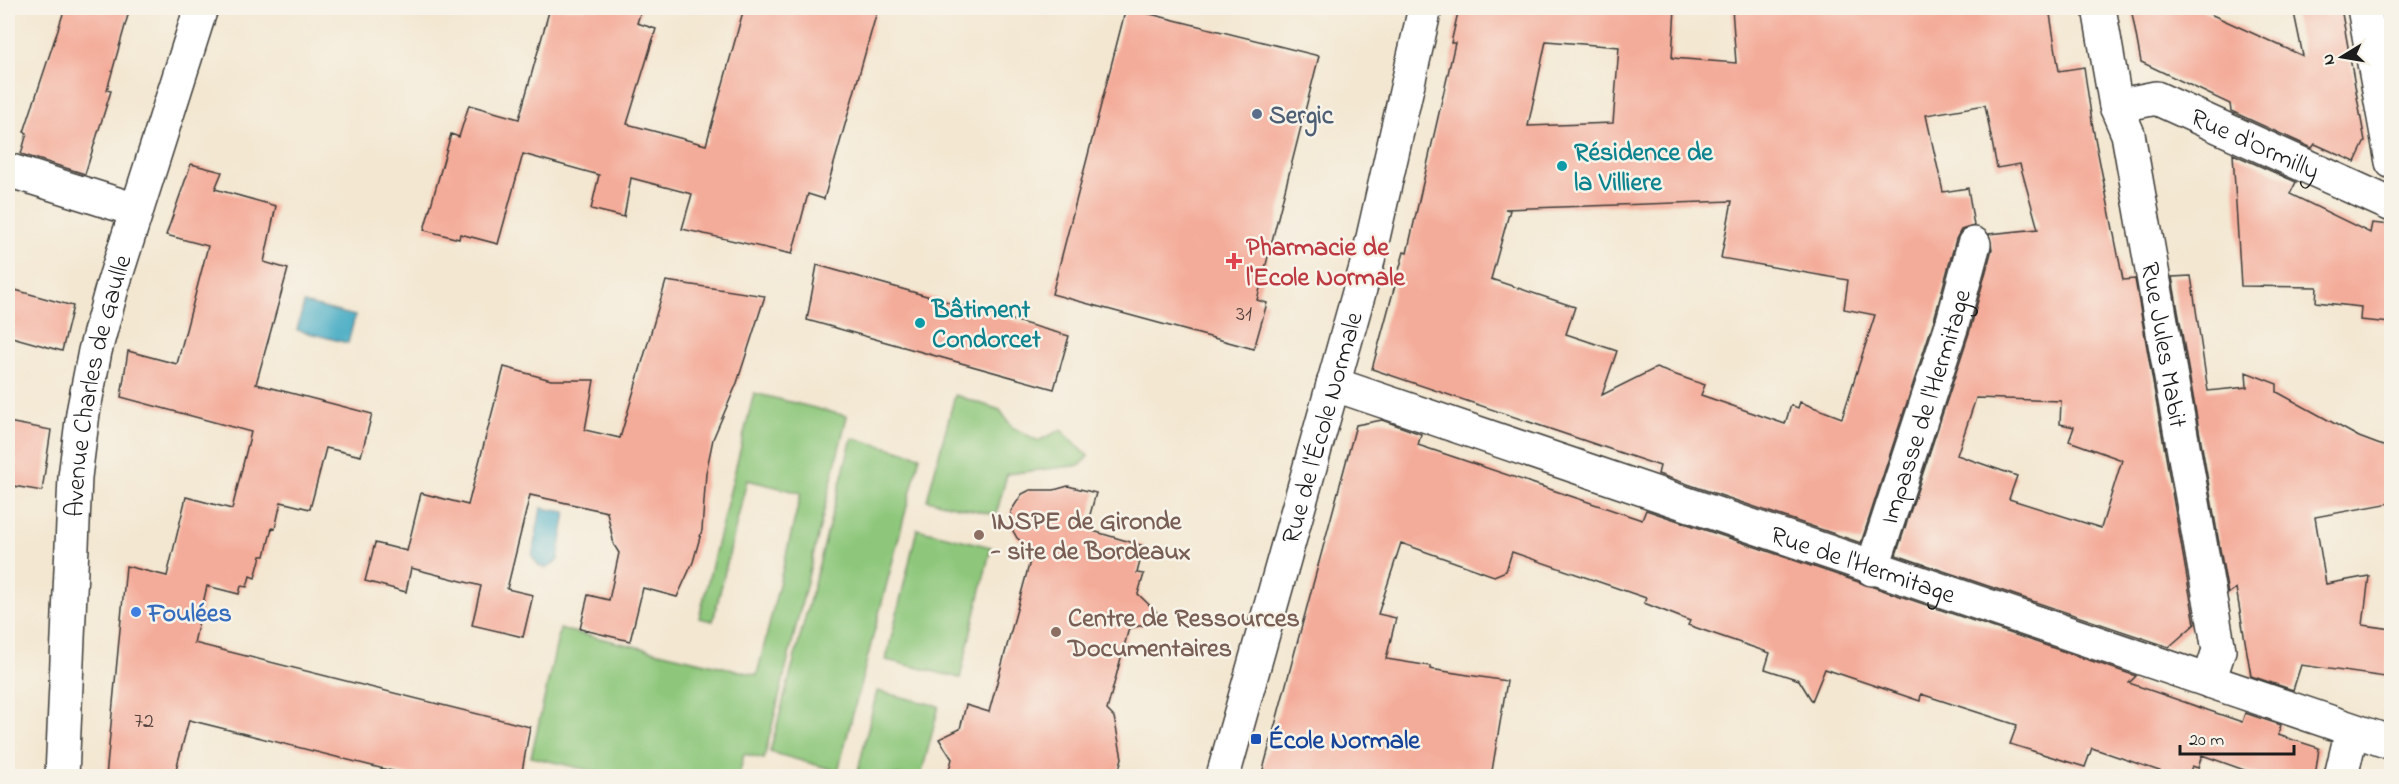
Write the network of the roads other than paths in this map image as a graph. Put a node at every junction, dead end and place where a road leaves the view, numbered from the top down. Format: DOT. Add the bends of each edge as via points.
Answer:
graph roads {
  1 [pos="201,8"];
  2 [pos="1425,8"];
  3 [pos="2099,8"];
  4 [pos="2364,8"];
  5 [pos="2116,106"];
  6 [pos="2391,162"];
  7 [pos="8,170"];
  8 [pos="2389,196"];
  9 [pos="136,210"];
  10 [pos="1974,244"];
  11 [pos="1333,384"];
  12 [pos="1872,569"];
  13 [pos="2209,681"];
  14 [pos="2352,730"];
  15 [pos="2391,743"];
  16 [pos="62,777"];
  17 [pos="1223,777"];
  18 [pos="2341,777"];
  1 -- 9 [label="street, Avenue Charles de Gaulle"];
  2 -- 11 [label="street, Rue de l'École Normale" via="1385,192"];
  3 -- 5 [label="street, Rue Jules Mabit"];
  4 -- 6 [label="street"];
  5 -- 8 [label="street, Rue d'Ormilly" via="2156,98"];
  5 -- 13 [label="street, Rue Jules Mabit" via="2128,134 2219,650"];
  7 -- 9 [label="street"];
  9 -- 16 [label="street, Avenue Charles de Gaulle" via="95,351 83,413 75,477"];
  10 -- 12 [label="street, Impasse de l'Hermitage" via="1952,325"];
  11 -- 12 [label="street, Rue de l'Hermitage"];
  11 -- 17 [label="street, Rue de l'École Normale"];
  12 -- 13 [label="street, Rue de l'Hermitage"];
  13 -- 14 [label="street, Rue de l'Hermitage"];
  14 -- 15 [label="street, Rue de l'Hermitage"];
  14 -- 18 [label="street"];
}
